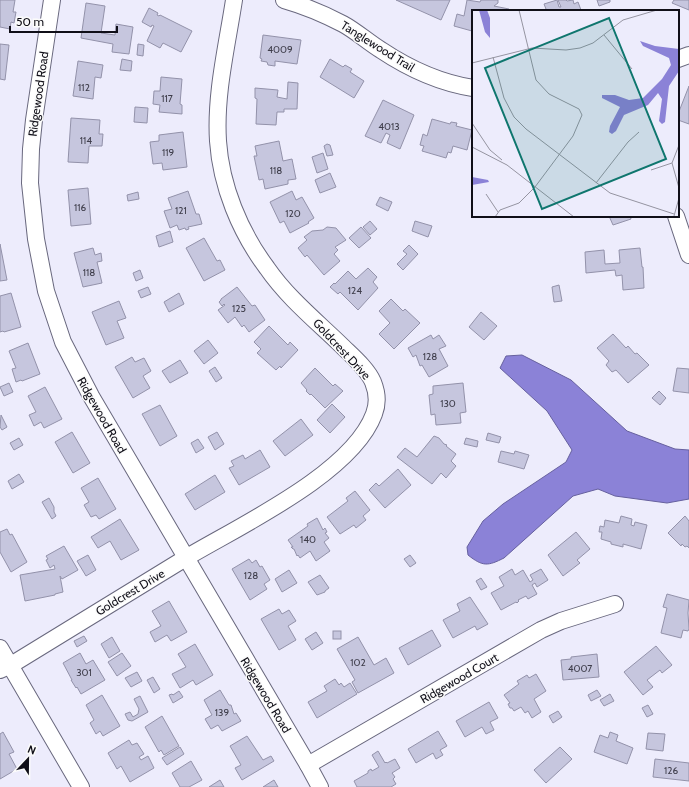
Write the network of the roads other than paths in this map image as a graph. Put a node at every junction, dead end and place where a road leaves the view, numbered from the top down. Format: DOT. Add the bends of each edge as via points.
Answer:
graph roads {
  1 [pos="52,0"];
  2 [pos="234,0"];
  3 [pos="284,0"];
  4 [pos="689,55"];
  5 [pos="679,59"];
  6 [pos="472,88"];
  7 [pos="676,217"];
  8 [pos="689,255"];
  9 [pos="185,558"];
  10 [pos="615,604"];
  11 [pos="0,648"];
  12 [pos="6,667"];
  13 [pos="308,766"];
  14 [pos="81,787"];
  15 [pos="320,787"];
  1 -- 9 [label="street, Ridgewood Road" via="34,120 30,168 36,239 46,291 63,342 77,371"];
  2 -- 9 [label="street, Goldcrest Drive" via="219,102 218,141 225,183 244,230 267,269 357,361 370,376 377,393 374,414 361,438 342,458 285,500"];
  3 -- 6 [label="street, Tanglewood Trail" via="305,6 344,24 382,51 423,73 457,86"];
  4 -- 5 [label="street"];
  7 -- 8 [label="street"];
  9 -- 12 [label="street, Goldcrest Drive"];
  9 -- 13 [label="street, Ridgewood Road"];
  10 -- 13 [label="street, Ridgewood Court" via="541,630"];
  11 -- 12 [label="street"];
  12 -- 14 [label="street"];
  13 -- 15 [label="street, Ridgewood Road"];
}
